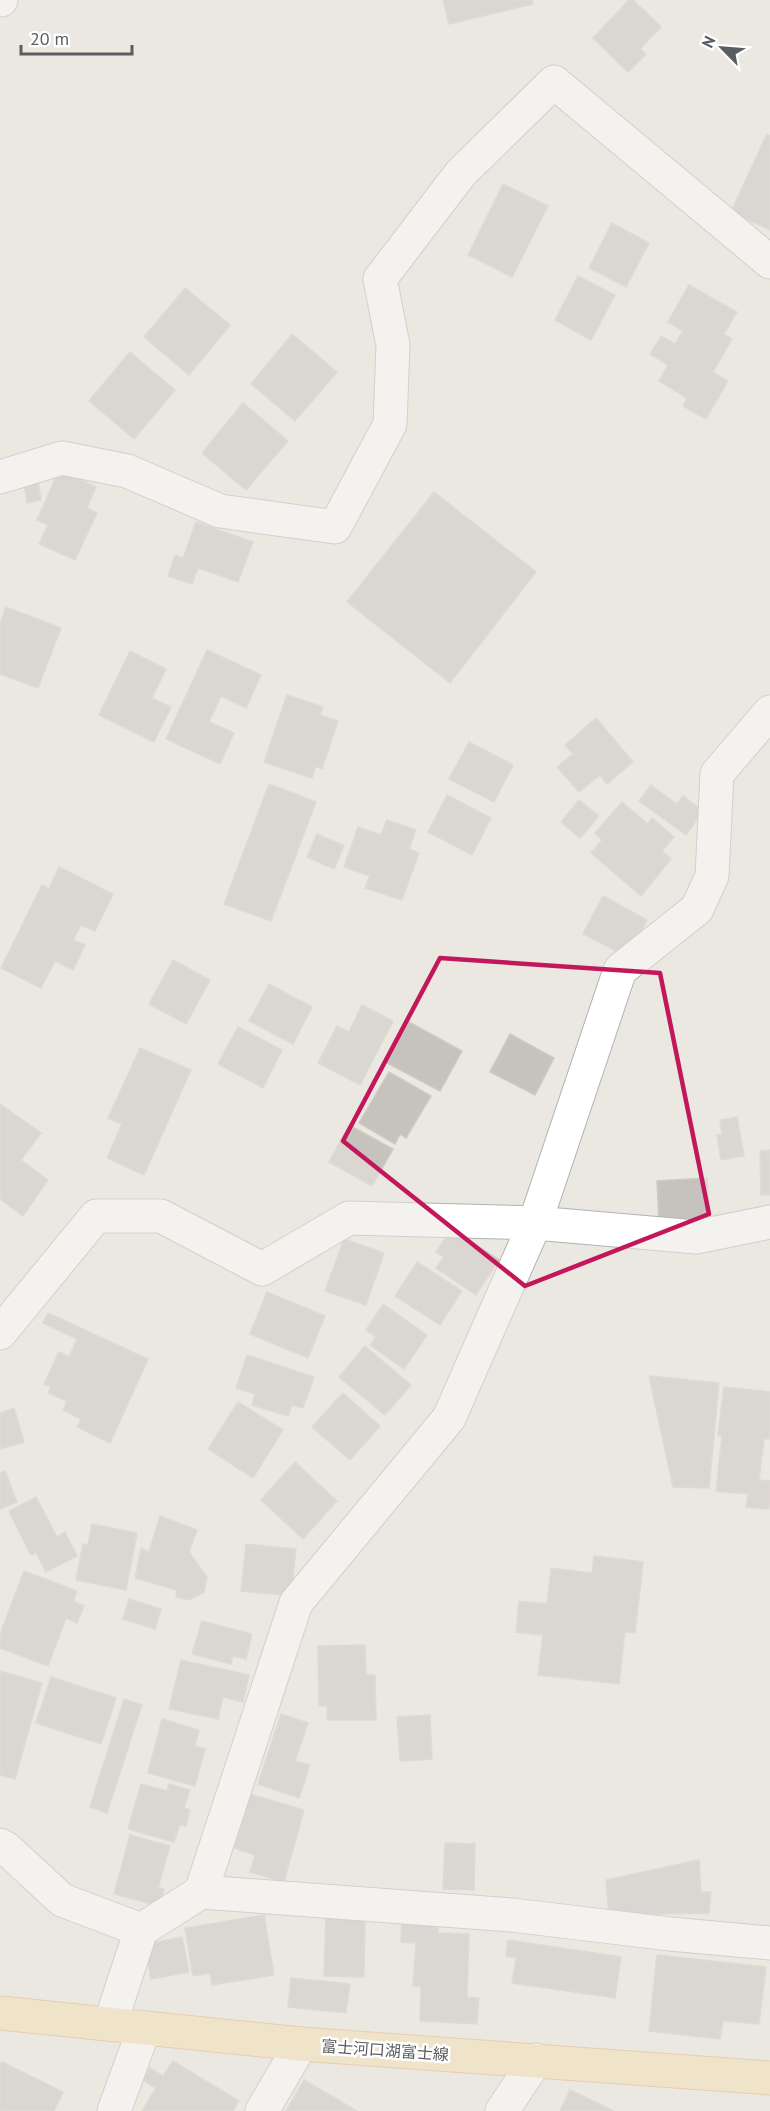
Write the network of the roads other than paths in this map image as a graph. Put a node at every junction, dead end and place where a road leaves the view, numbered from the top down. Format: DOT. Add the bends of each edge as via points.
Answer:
graph roads {
  1 [pos="770,262"];
  2 [pos="0,477"];
  3 [pos="770,712"];
  4 [pos="770,1222"];
  5 [pos="535,1223"];
  6 [pos="0,1333"];
  7 [pos="0,1845"];
  8 [pos="201,1892"];
  9 [pos="141,1930"];
  10 [pos="770,1943"];
  11 [pos="0,2013"];
  12 [pos="110,2024"];
  13 [pos="144,2029"];
  14 [pos="301,2044"];
  15 [pos="536,2061"];
  16 [pos="770,2078"];
  17 [pos="114,2111"];
  18 [pos="262,2111"];
  19 [pos="502,2111"];
  1 -- 2 [label="street" via="554,82 461,173 380,279 393,345 390,424 335,527 220,511 127,471 62,458"];
  3 -- 5 [label="street" via="717,774 712,876 697,909 620,970"];
  4 -- 5 [label="street" via="696,1237"];
  5 -- 6 [label="street" via="349,1218 262,1269 160,1216 96,1216"];
  5 -- 8 [label="street" via="449,1418 296,1603"];
  7 -- 9 [label="street" via="62,1900"];
  8 -- 9 [label="street"];
  8 -- 10 [label="street" via="512,1915"];
  9 -- 12 [label="street"];
  11 -- 12 [label="main road, 富士河口湖富士線"];
  12 -- 13 [label="main road, 富士河口湖富士線"];
  13 -- 14 [label="main road, 富士河口湖富士線"];
  13 -- 17 [label="street"];
  14 -- 15 [label="main road, 富士河口湖富士線"];
  14 -- 18 [label="street"];
  15 -- 16 [label="main road, 富士河口湖富士線"];
  15 -- 19 [label="street"];
}
